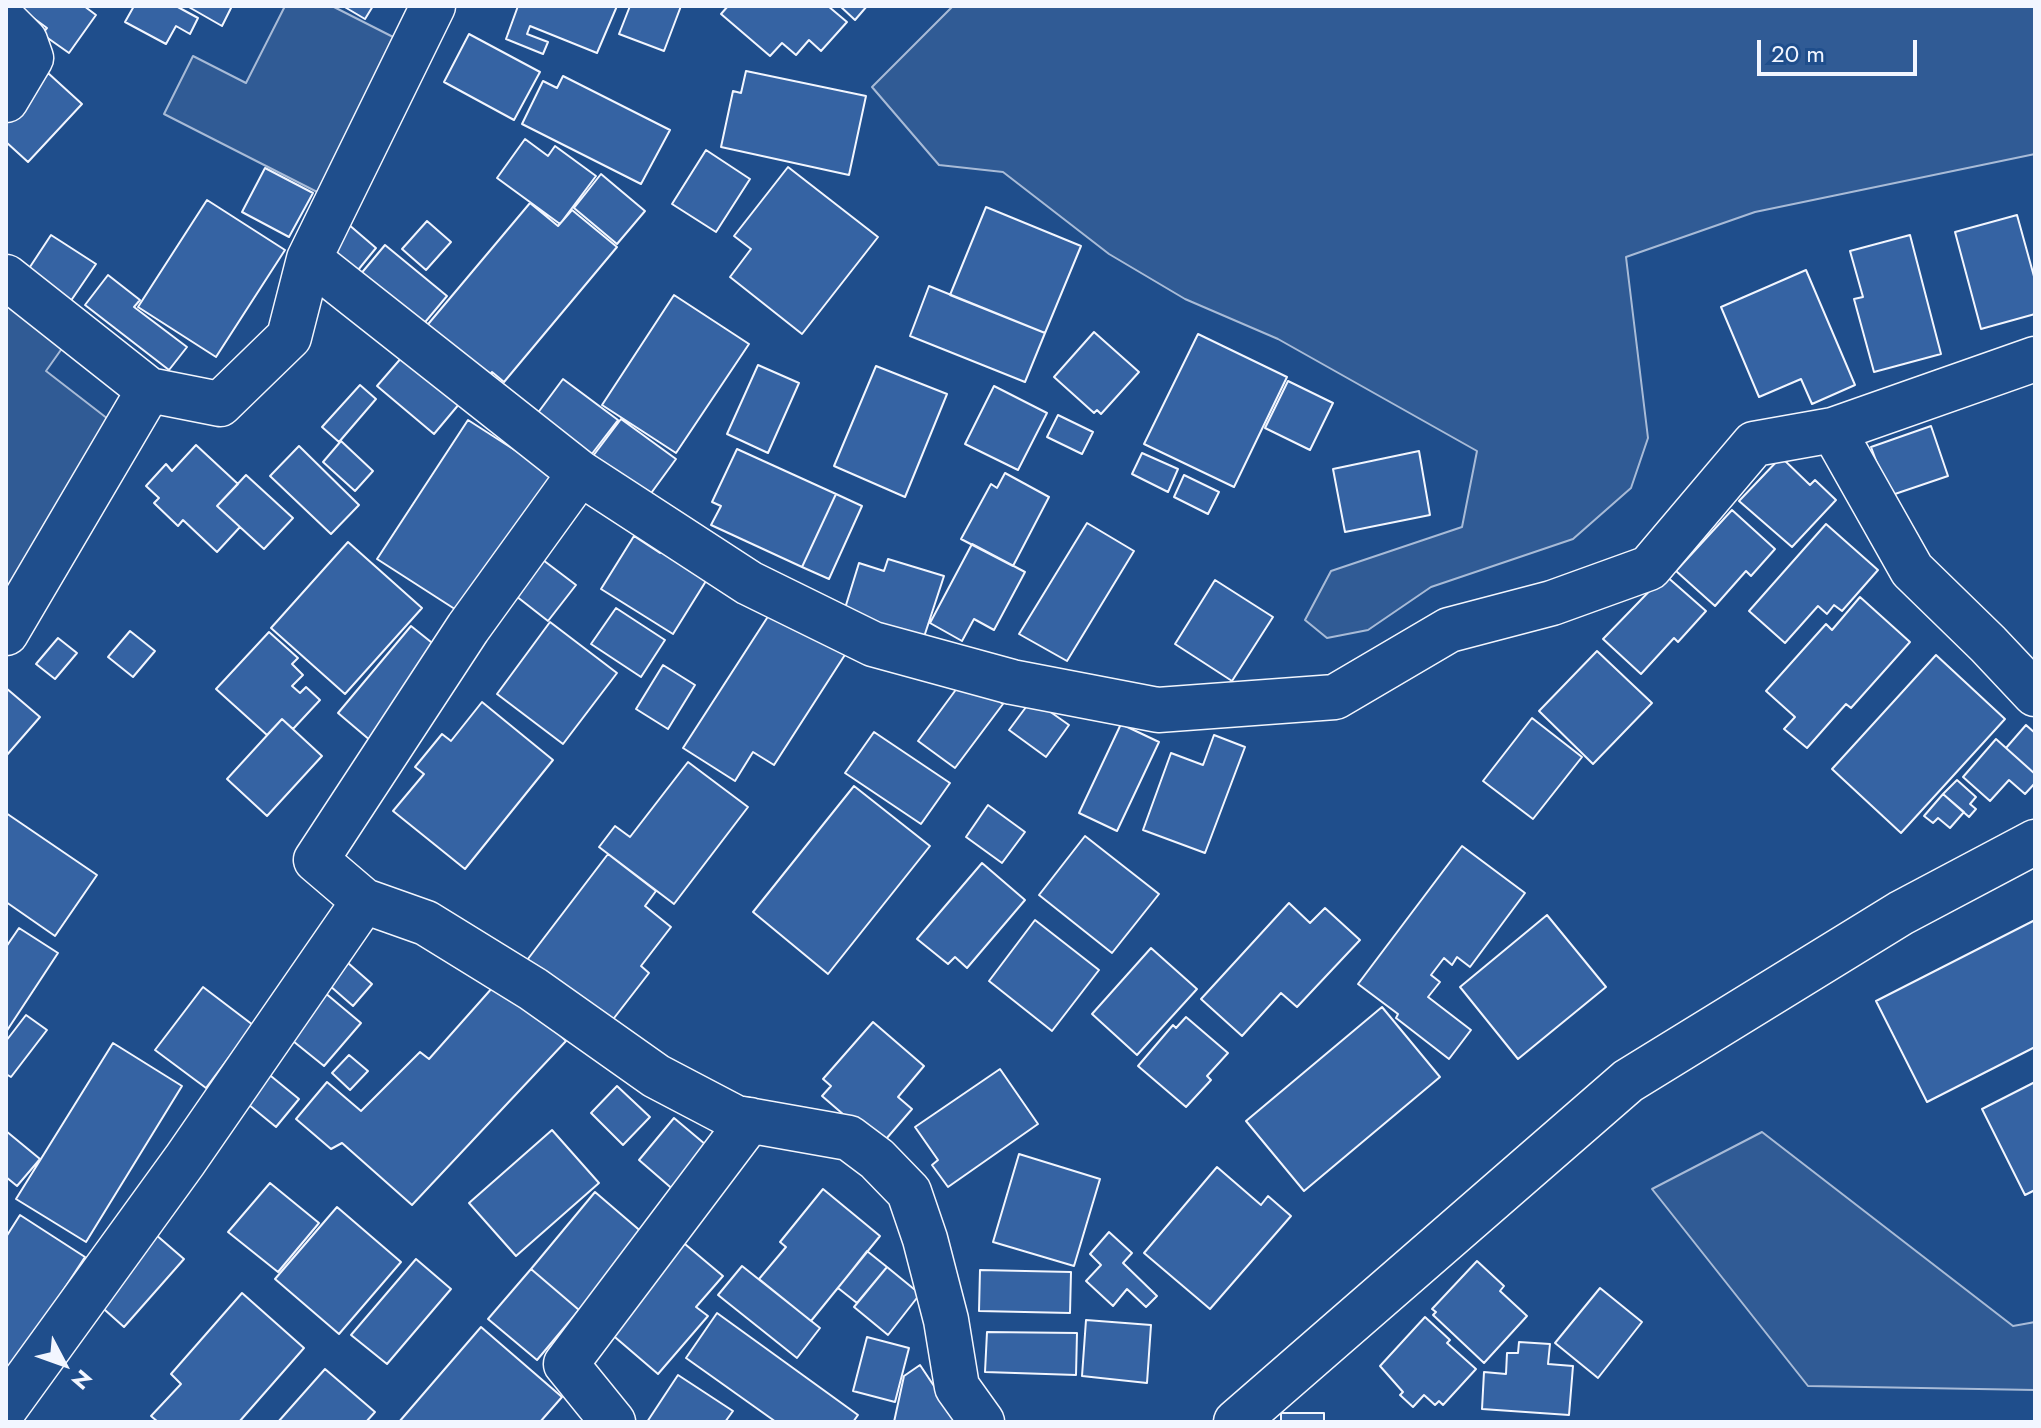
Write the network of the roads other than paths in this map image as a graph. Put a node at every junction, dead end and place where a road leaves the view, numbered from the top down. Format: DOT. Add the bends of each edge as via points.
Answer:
graph roads {
  1 [pos="433,6"];
  2 [pos="6,22"];
  3 [pos="6,100"];
  4 [pos="309,259"];
  5 [pos="6,277"];
  6 [pos="2035,359"];
  7 [pos="149,390"];
  8 [pos="1833,430"];
  9 [pos="580,473"];
  10 [pos="6,633"];
  11 [pos="2035,694"];
  12 [pos="2035,842"];
  13 [pos="364,901"];
  14 [pos="750,1120"];
  15 [pos="6,1407"];
  16 [pos="613,1422"];
  17 [pos="982,1422"];
  18 [pos="1236,1422"];
  1 -- 4 [label="street"];
  2 -- 3 [label="street" via="25,41 31,58"];
  4 -- 7 [label="street" via="289,337 220,404"];
  4 -- 9 [label="street"];
  5 -- 7 [label="street"];
  6 -- 8 [label="street"];
  7 -- 10 [label="street"];
  8 -- 9 [label="street" via="1754,444 1649,568 1552,603 1449,630 1335,697 1158,710 1012,682 873,644 749,583"];
  8 -- 11 [label="street" via="1912,570"];
  9 -- 13 [label="street" via="468,628 316,860"];
  12 -- 18 [label="street" via="1901,913 1628,1081"];
  13 -- 14 [label="street" via="426,923 533,989 656,1076 736,1118"];
  13 -- 15 [label="street"];
  14 -- 16 [label="street" via="566,1364"];
  14 -- 17 [label="street" via="849,1138 909,1192 946,1320 957,1387"];
}
